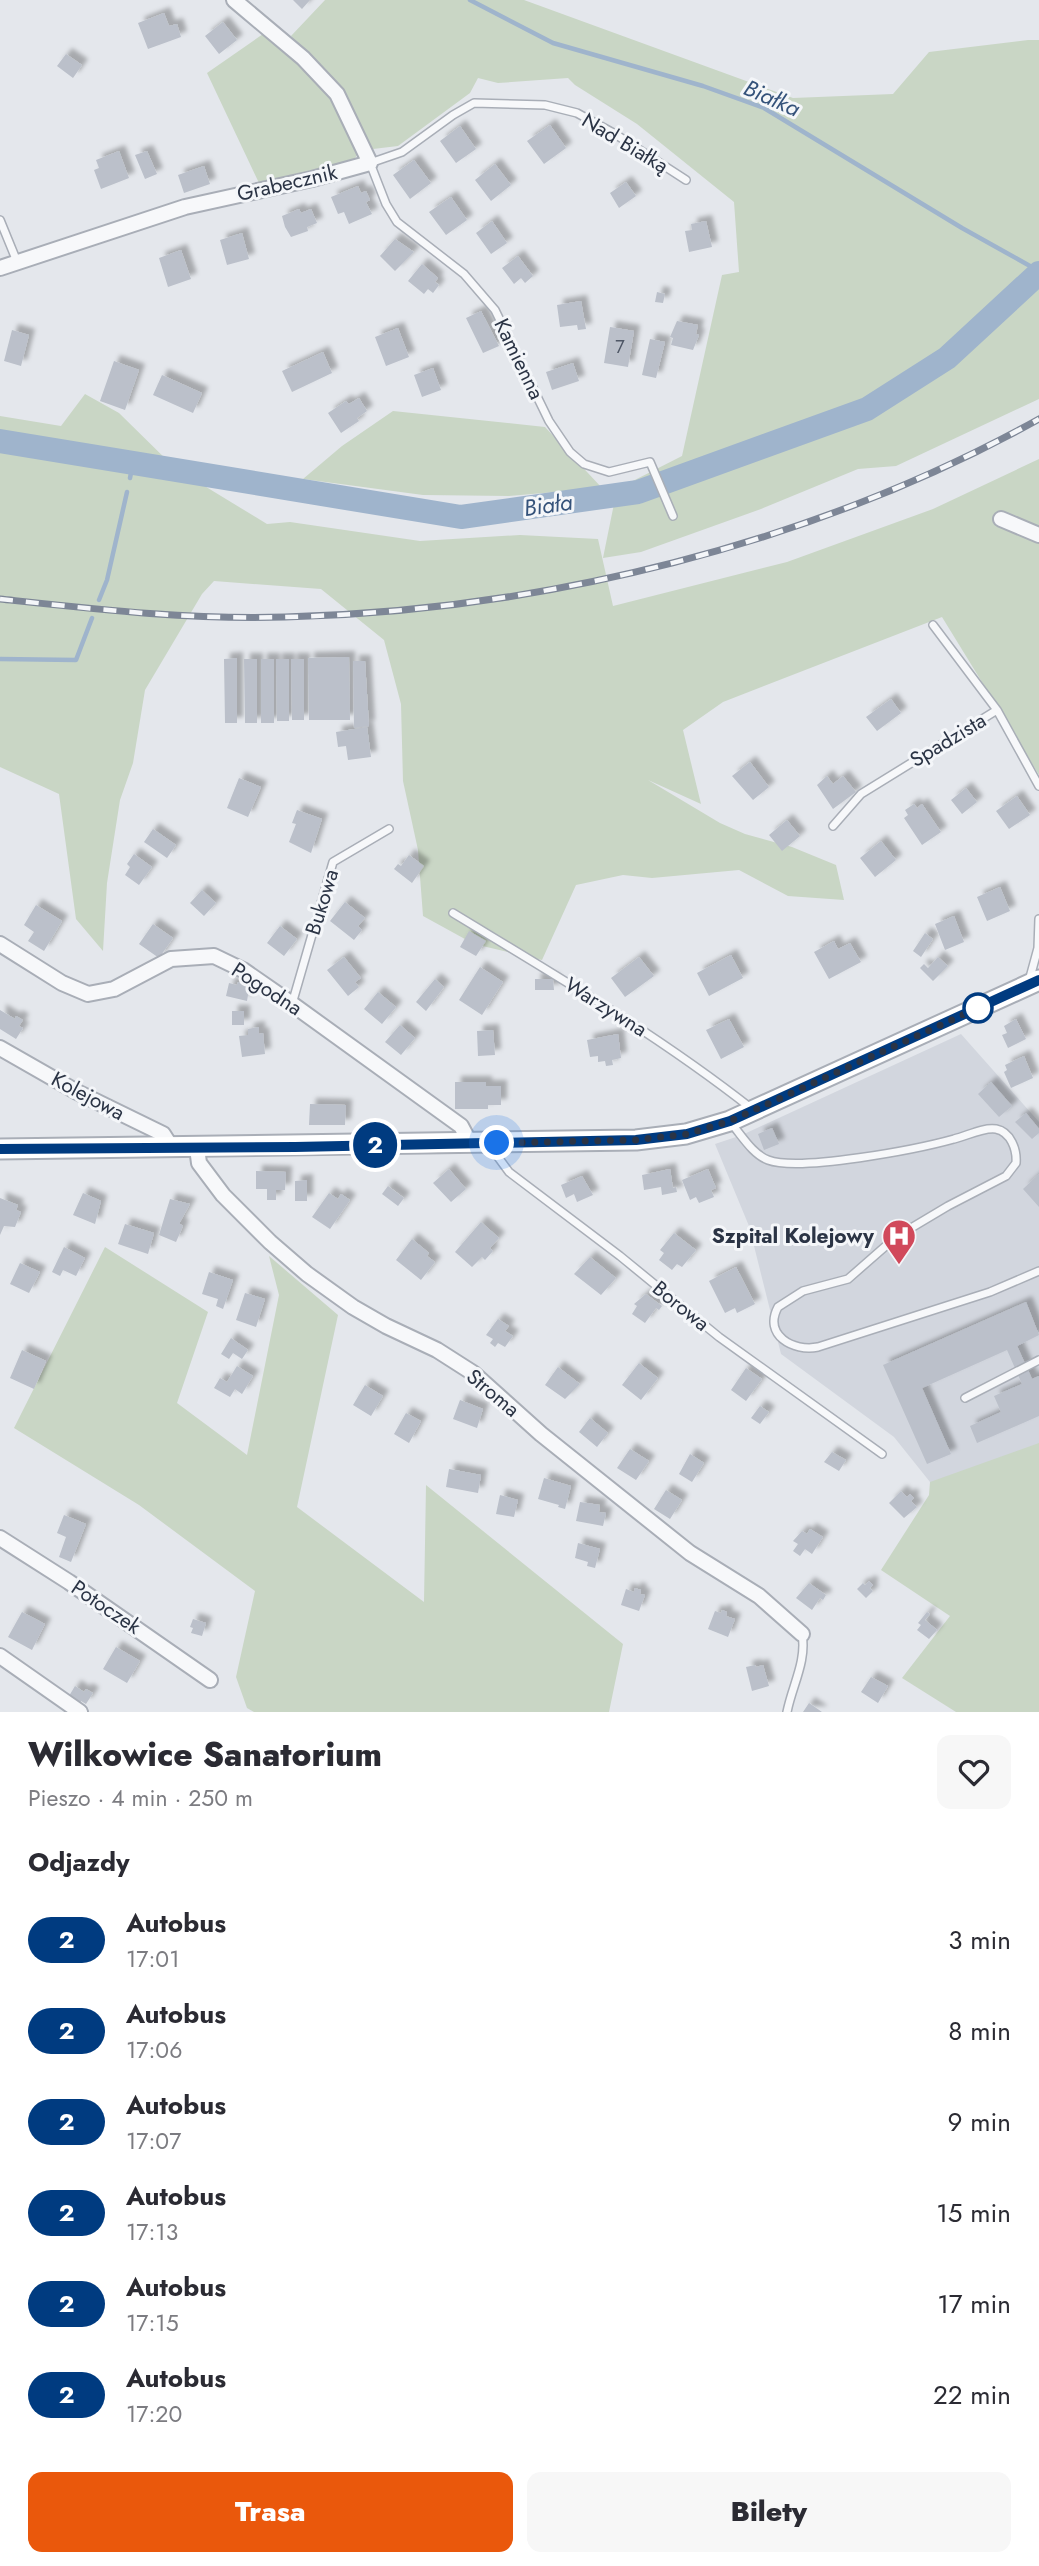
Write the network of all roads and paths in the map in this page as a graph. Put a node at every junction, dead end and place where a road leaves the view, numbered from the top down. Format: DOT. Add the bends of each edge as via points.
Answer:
graph roads {
  1 [pos="234,0"];
  2 [pos="370,163"];
  3 [pos="686,180"];
  4 [pos="0,220"];
  5 [pos="18,264"];
  6 [pos="0,268"];
  7 [pos="673,516"];
  8 [pos="1001,519"];
  9 [pos="1039,535"];
  10 [pos="933,625"];
  11 [pos="998,710"];
  12 [pos="1039,786"];
  13 [pos="833,826"];
  14 [pos="389,829"];
  15 [pos="453,913"];
  16 [pos="1039,919"];
  17 [pos="0,944"];
  18 [pos="1033,982"];
  19 [pos="292,1004"];
  20 [pos="0,1048"];
  21 [pos="753,1110"];
  22 [pos="730,1121"];
  23 [pos="470,1143"];
  24 [pos="497,1143"];
  25 [pos="172,1148"];
  26 [pos="197,1148"];
  27 [pos="0,1149"];
  28 [pos="1039,1271"];
  29 [pos="1039,1360"];
  30 [pos="965,1398"];
  31 [pos="882,1454"];
  32 [pos="0,1538"];
  33 [pos="802,1634"];
  34 [pos="0,1656"];
  35 [pos="210,1680"];
  36 [pos="80,1712"];
  37 [pos="788,1712"];
  1 -- 2 [label="street, Grabecznik" via="303,58 337,94"];
  2 -- 3 [label="lane, Nad Białką" via="402,152 474,103 545,105 577,113"];
  2 -- 5 [label="street, Grabecznik" via="185,207"];
  2 -- 7 [label="lane, Kamienna" via="397,222 464,274 495,310 549,421 570,452 584,464 609,472 650,462"];
  4 -- 5 [label="lane"];
  5 -- 6 [label="street, Grabecznik"];
  8 -- 9 [label="street"];
  10 -- 11 [label="lane"];
  11 -- 12 [label="lane, Spadzista"];
  11 -- 13 [label="lane, Spadzista" via="861,794"];
  14 -- 19 [label="lane, Bukowa" via="333,862"];
  15 -- 21 [label="lane, Warzywna" via="620,1013"];
  16 -- 18 [label="lane"];
  17 -- 19 [label="street, Pogodna" via="68,987 88,994 114,989 171,959 214,956"];
  18 -- 21 [label="main road"];
  19 -- 23 [label="street, Pogodna" via="461,1126"];
  20 -- 25 [label="street, Kolejowa" via="163,1134"];
  21 -- 22 [label="main road"];
  22 -- 24 [label="main road" via="687,1134 636,1140"];
  22 -- 28 [label="lane" via="758,1154 789,1164 894,1151 995,1129 1014,1145 1016,1163 1006,1175 896,1237 848,1279 803,1290 778,1307 775,1326 788,1345 818,1347 989,1292"];
  23 -- 24 [label="main road"];
  23 -- 26 [label="main road"];
  24 -- 31 [label="lane, Borowa" via="498,1157 509,1172 719,1337"];
  25 -- 26 [label="main road"];
  25 -- 27 [label="main road"];
  26 -- 33 [label="street, Stroma" via="199,1163 223,1195 307,1274 353,1307 473,1373 541,1434 690,1553 759,1596"];
  29 -- 30 [label="lane"];
  32 -- 35 [label="street, Potoczek"];
  33 -- 37 [label="lane" via="803,1659"];
  34 -- 36 [label="street"];
}
